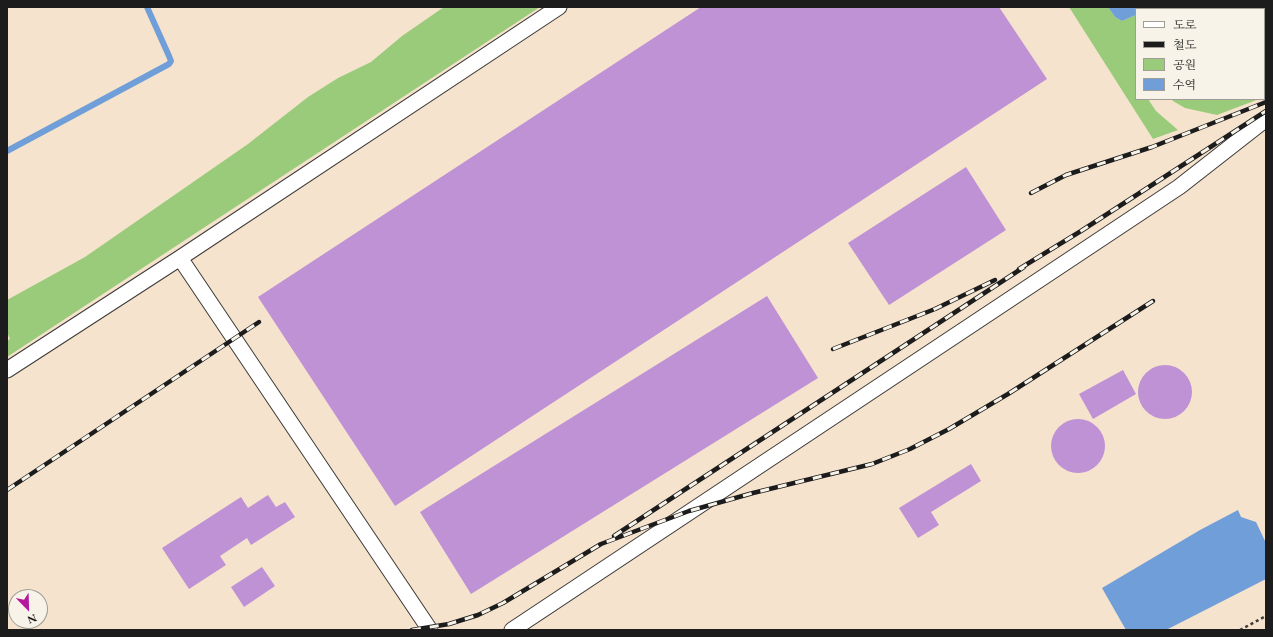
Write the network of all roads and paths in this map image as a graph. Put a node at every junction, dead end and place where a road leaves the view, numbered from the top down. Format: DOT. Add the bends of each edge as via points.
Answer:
graph roads {
  1 [pos="559,7"];
  2 [pos="1266,119"];
  3 [pos="180,258"];
  4 [pos="7,370"];
  5 [pos="1266,616"];
  6 [pos="430,630"];
  7 [pos="512,630"];
  8 [pos="1240,630"];
  1 -- 3 [label="street"];
  2 -- 7 [label="street" via="1179,187"];
  3 -- 4 [label="street"];
  3 -- 6 [label="street"];
  5 -- 8 [label="path"];
}
